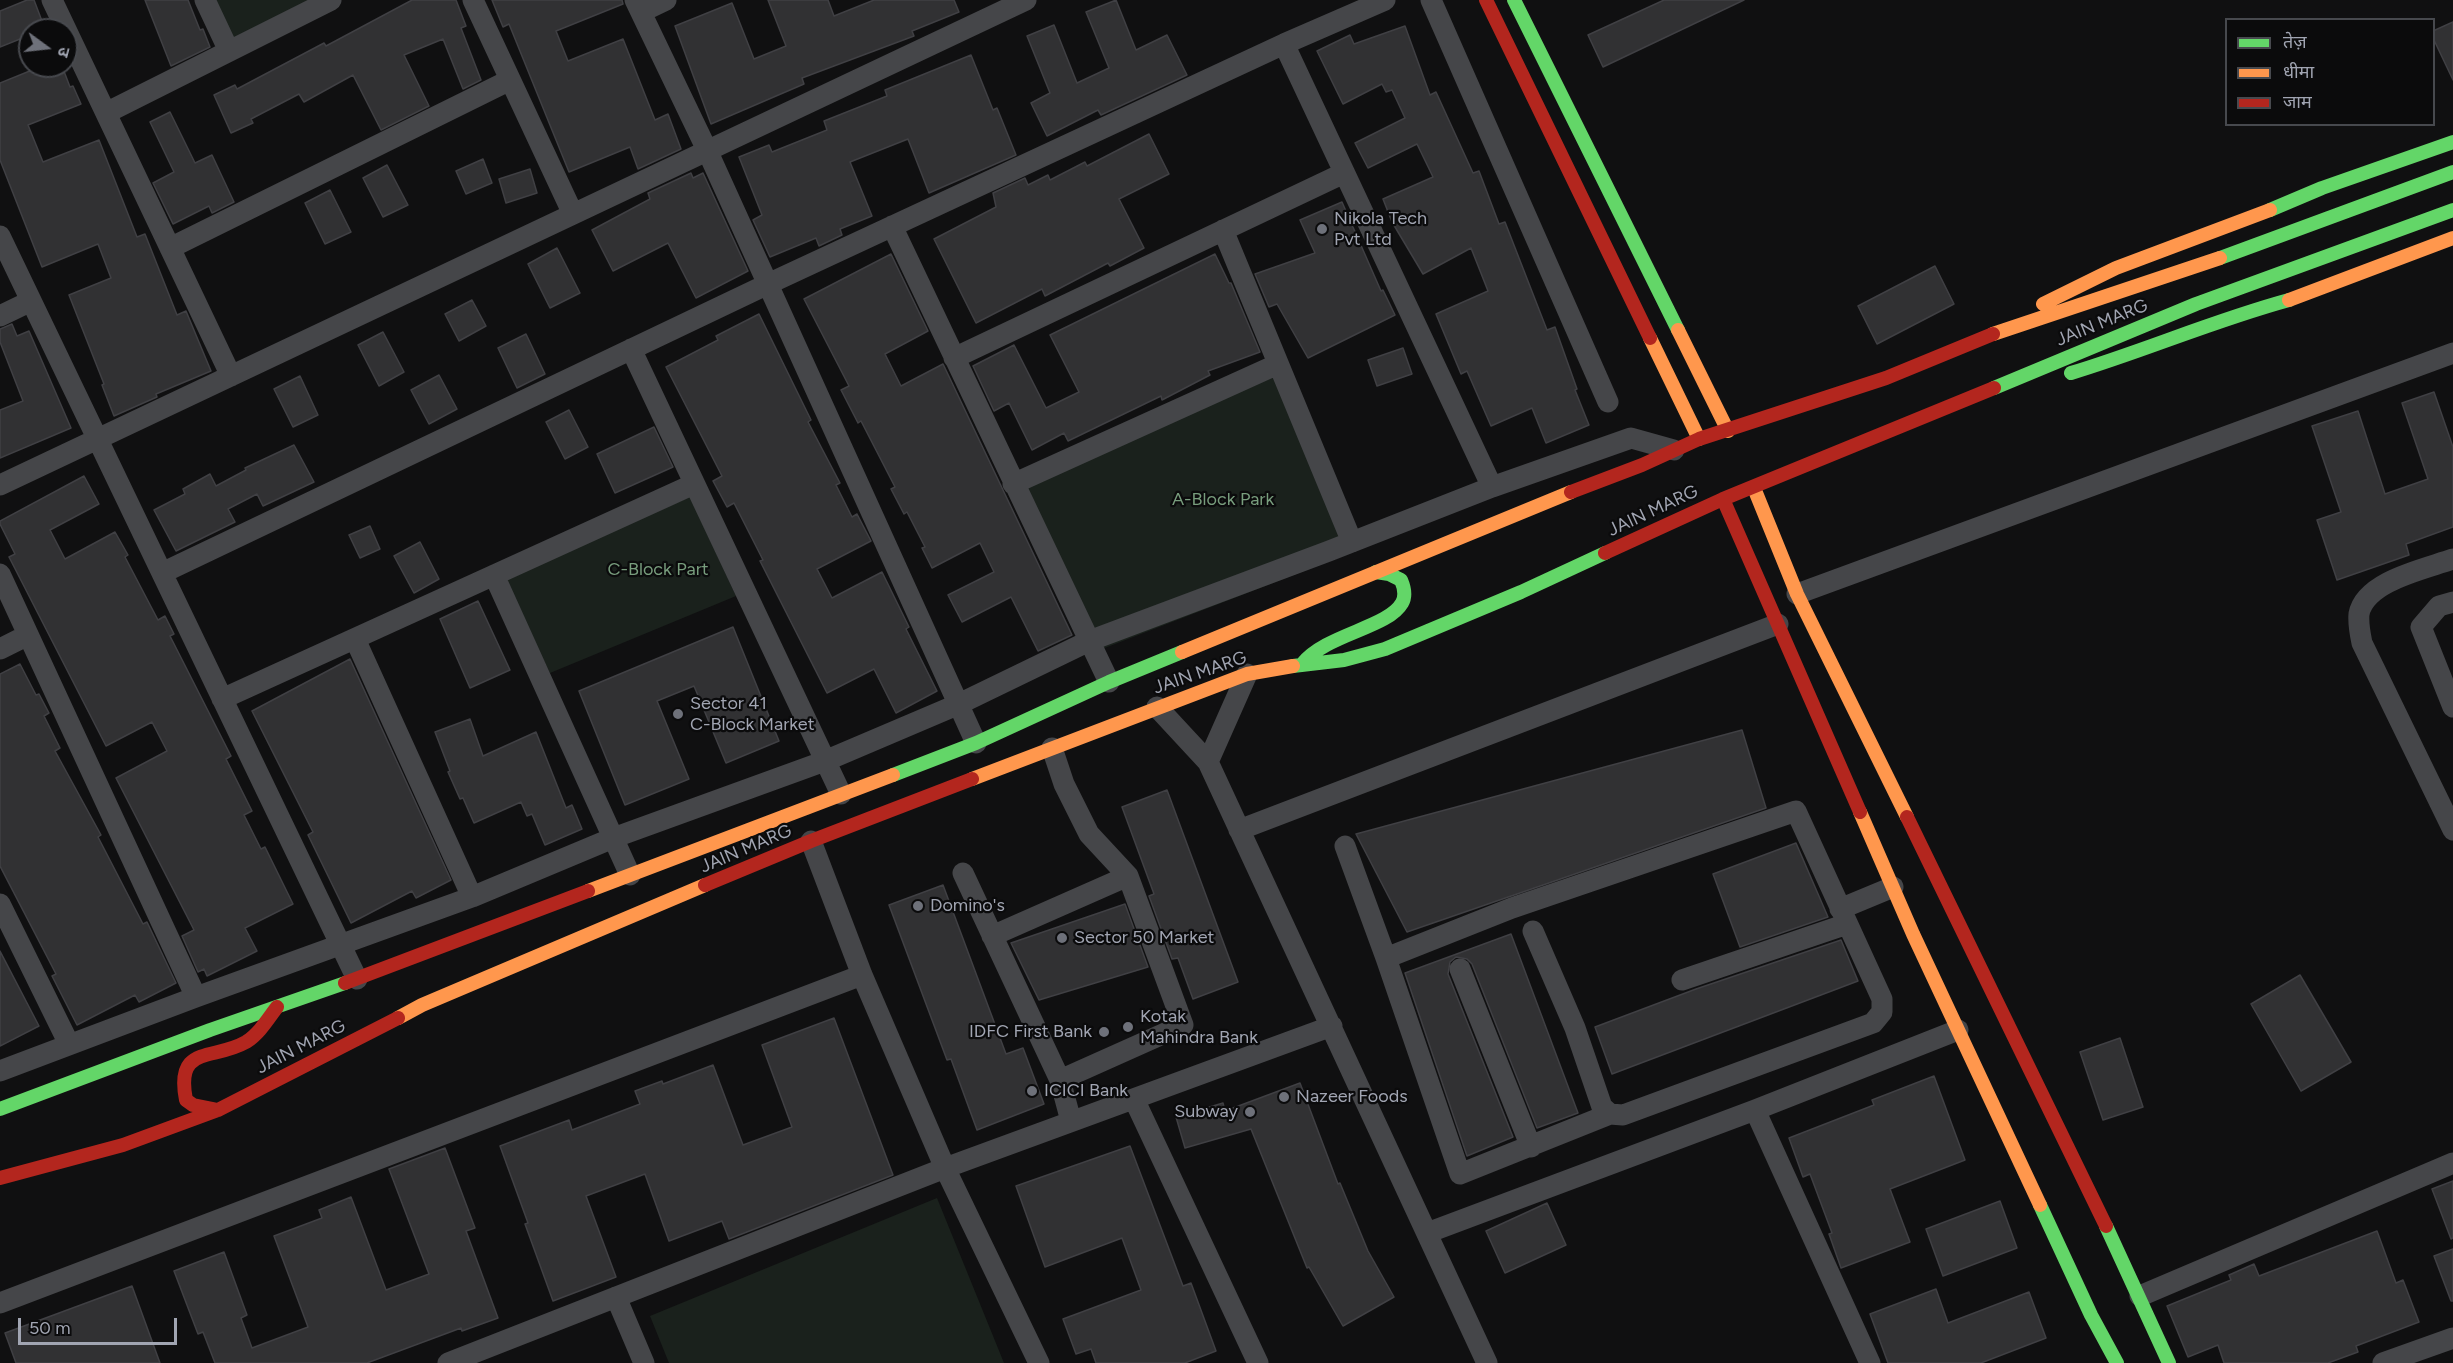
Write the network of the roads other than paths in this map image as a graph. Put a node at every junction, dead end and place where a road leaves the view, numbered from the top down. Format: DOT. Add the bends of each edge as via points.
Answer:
graph roads {
  1 [pos="52,0"];
  2 [pos="205,0"];
  3 [pos="331,0"];
  4 [pos="473,0"];
  5 [pos="666,0"];
  6 [pos="1026,0"];
  7 [pos="1385,0"];
  8 [pos="1431,0"];
  9 [pos="1486,0"];
  10 [pos="1514,0"];
  11 [pos="638,6"];
  12 [pos="1284,44"];
  13 [pos="230,51"];
  14 [pos="510,80"];
  15 [pos="106,113"];
  16 [pos="2453,142"];
  17 [pos="707,150"];
  18 [pos="2453,172"];
  19 [pos="1344,173"];
  20 [pos="2453,210"];
  21 [pos="573,214"];
  22 [pos="892,226"];
  23 [pos="1223,230"];
  24 [pos="0,236"];
  25 [pos="2453,238"];
  26 [pos="170,248"];
  27 [pos="768,284"];
  28 [pos="31,301"];
  29 [pos="0,316"];
  30 [pos="1998,332"];
  31 [pos="631,350"];
  32 [pos="2453,353"];
  33 [pos="954,357"];
  34 [pos="1278,364"];
  35 [pos="231,376"];
  36 [pos="1982,392"];
  37 [pos="1608,402"];
  38 [pos="1728,431"];
  39 [pos="98,439"];
  40 [pos="1699,439"];
  41 [pos="1674,450"];
  42 [pos="694,484"];
  43 [pos="1013,484"];
  44 [pos="0,485"];
  45 [pos="1492,487"];
  46 [pos="1754,488"];
  47 [pos="1723,499"];
  48 [pos="1352,542"];
  49 [pos="2453,558"];
  50 [pos="1376,572"];
  51 [pos="0,573"];
  52 [pos="162,573"];
  53 [pos="494,575"];
  54 [pos="1797,594"];
  55 [pos="2453,602"];
  56 [pos="1778,624"];
  57 [pos="28,636"];
  58 [pos="355,639"];
  59 [pos="1089,641"];
  60 [pos="0,649"];
  61 [pos="1302,664"];
  62 [pos="1247,674"];
  63 [pos="1109,682"];
  64 [pos="222,699"];
  65 [pos="958,704"];
  66 [pos="1157,707"];
  67 [pos="2453,707"];
  68 [pos="976,743"];
  69 [pos="1052,748"];
  70 [pos="825,761"];
  71 [pos="1208,762"];
  72 [pos="841,794"];
  73 [pos="1239,830"];
  74 [pos="2453,830"];
  75 [pos="614,838"];
  76 [pos="812,841"];
  77 [pos="1345,846"];
  78 [pos="963,873"];
  79 [pos="630,875"];
  80 [pos="1128,876"];
  81 [pos="1893,887"];
  82 [pos="472,897"];
  83 [pos="0,904"];
  84 [pos="1844,916"];
  85 [pos="1533,931"];
  86 [pos="992,936"];
  87 [pos="340,944"];
  88 [pos="1386,958"];
  89 [pos="1460,969"];
  90 [pos="862,975"];
  91 [pos="357,979"];
  92 [pos="1682,980"];
  93 [pos="196,997"];
  94 [pos="277,1007"];
  95 [pos="1332,1026"];
  96 [pos="1958,1030"];
  97 [pos="69,1044"];
  98 [pos="0,1071"];
  99 [pos="1060,1080"];
  100 [pos="1134,1099"];
  101 [pos="0,1109"];
  102 [pos="218,1110"];
  103 [pos="1755,1110"];
  104 [pos="1610,1113"];
  105 [pos="1071,1121"];
  106 [pos="1531,1147"];
  107 [pos="2453,1163"];
  108 [pos="945,1168"];
  109 [pos="0,1178"];
  110 [pos="1427,1233"];
  111 [pos="2140,1296"];
  112 [pos="616,1297"];
  113 [pos="0,1303"];
  114 [pos="2453,1338"];
  115 [pos="448,1363"];
  116 [pos="644,1363"];
  117 [pos="1039,1363"];
  118 [pos="1258,1363"];
  119 [pos="1487,1363"];
  120 [pos="1870,1363"];
  121 [pos="2117,1363"];
  122 [pos="2169,1363"];
  123 [pos="2383,1363"];
  1 -- 15 [label="street"];
  2 -- 13 [label="street"];
  3 -- 13 [label="street"];
  4 -- 14 [label="street"];
  5 -- 11 [label="street"];
  6 -- 17 [label="street"];
  7 -- 12 [label="street"];
  8 -- 37 [label="street"];
  9 -- 40 [label="street"];
  10 -- 38 [label="street"];
  11 -- 17 [label="street"];
  12 -- 19 [label="street"];
  12 -- 22 [label="street"];
  13 -- 15 [label="street"];
  14 -- 21 [label="street"];
  14 -- 26 [label="street"];
  15 -- 26 [label="street"];
  16 -- 30 [label="street" via="2116,268 2054,296"];
  17 -- 21 [label="street"];
  17 -- 27 [label="street"];
  18 -- 30 [label="street, JAIN MARG" via="2180,273"];
  19 -- 23 [label="street"];
  19 -- 45 [label="street"];
  20 -- 36 [label="street, JAIN MARG" via="2196,304"];
  21 -- 35 [label="street"];
  22 -- 27 [label="street"];
  22 -- 33 [label="street"];
  23 -- 33 [label="street"];
  23 -- 34 [label="street"];
  24 -- 28 [label="street"];
  25 -- 36 [label="street" via="2114,360 2054,378"];
  26 -- 35 [label="street"];
  27 -- 31 [label="street"];
  27 -- 65 [label="street"];
  28 -- 29 [label="street"];
  28 -- 39 [label="street"];
  30 -- 38 [label="street, JAIN MARG" via="1886,378"];
  31 -- 42 [label="street"];
  31 -- 52 [label="street"];
  32 -- 54 [label="street"];
  33 -- 43 [label="street"];
  34 -- 43 [label="street"];
  34 -- 48 [label="street"];
  35 -- 39 [label="street"];
  36 -- 46 [label="street, JAIN MARG"];
  38 -- 40 [label="street, JAIN MARG"];
  39 -- 44 [label="street"];
  39 -- 52 [label="street"];
  40 -- 41 [label="street, JAIN MARG"];
  41 -- 45 [label="street" via="1630,438"];
  41 -- 50 [label="street, JAIN MARG"];
  42 -- 53 [label="street"];
  42 -- 70 [label="street"];
  43 -- 59 [label="street"];
  45 -- 48 [label="street"];
  46 -- 47 [label="street, JAIN MARG"];
  46 -- 54 [label="street"];
  47 -- 56 [label="street"];
  47 -- 61 [label="street, JAIN MARG" via="1521,592 1385,649 1344,660"];
  48 -- 59 [label="street"];
  49 -- 74 [label="street" via="2375,589 2366,598 2358,623 2362,643"];
  50 -- 61 [label="street" via="1401,580 1401,605 1383,618 1324,644"];
  50 -- 63 [label="street, JAIN MARG"];
  51 -- 57 [label="street"];
  52 -- 64 [label="street"];
  53 -- 58 [label="street"];
  53 -- 75 [label="street"];
  54 -- 111 [label="street"];
  55 -- 67 [label="street" via="2439,606 2421,627"];
  56 -- 73 [label="street"];
  56 -- 81 [label="street"];
  57 -- 60 [label="street"];
  57 -- 93 [label="street"];
  58 -- 64 [label="street"];
  58 -- 82 [label="street"];
  59 -- 63 [label="street"];
  59 -- 65 [label="street"];
  61 -- 62 [label="street, JAIN MARG"];
  62 -- 66 [label="street, JAIN MARG"];
  62 -- 71 [label="street"];
  63 -- 68 [label="street, JAIN MARG"];
  64 -- 87 [label="street"];
  65 -- 68 [label="street"];
  65 -- 70 [label="street"];
  66 -- 69 [label="street, JAIN MARG"];
  66 -- 71 [label="street"];
  68 -- 72 [label="street, JAIN MARG"];
  69 -- 76 [label="street, JAIN MARG"];
  69 -- 80 [label="street" via="1064,784 1089,834"];
  70 -- 72 [label="street"];
  70 -- 75 [label="street"];
  71 -- 73 [label="street"];
  72 -- 79 [label="street, JAIN MARG"];
  73 -- 95 [label="street"];
  75 -- 79 [label="street"];
  75 -- 82 [label="street"];
  76 -- 90 [label="street"];
  76 -- 102 [label="street, JAIN MARG" via="422,1005"];
  77 -- 88 [label="street"];
  78 -- 86 [label="street"];
  79 -- 91 [label="street, JAIN MARG"];
  80 -- 86 [label="street"];
  80 -- 99 [label="street" via="1183,1025"];
  81 -- 84 [label="street"];
  81 -- 96 [label="street"];
  82 -- 87 [label="street"];
  83 -- 97 [label="street"];
  84 -- 88 [label="street" via="1796,811 1512,908"];
  84 -- 92 [label="street"];
  84 -- 104 [label="street" via="1882,999 1881,1012 1873,1023 1623,1115"];
  85 -- 104 [label="street" via="1575,1028 1602,1107"];
  86 -- 99 [label="street"];
  87 -- 91 [label="street"];
  87 -- 93 [label="street"];
  88 -- 106 [label="street" via="1460,1174"];
  89 -- 106 [label="street"];
  90 -- 108 [label="street"];
  90 -- 113 [label="street"];
  91 -- 94 [label="street, JAIN MARG"];
  93 -- 97 [label="street"];
  94 -- 101 [label="street, JAIN MARG"];
  94 -- 102 [label="street" via="242,1044 210,1052 187,1066 181,1079 186,1100"];
  95 -- 100 [label="street"];
  95 -- 110 [label="street"];
  96 -- 103 [label="street"];
  96 -- 121 [label="street"];
  97 -- 98 [label="street"];
  99 -- 105 [label="street"];
  100 -- 105 [label="street"];
  100 -- 118 [label="street"];
  102 -- 109 [label="street, JAIN MARG" via="123,1145"];
  103 -- 110 [label="street"];
  103 -- 120 [label="street"];
  104 -- 106 [label="street"];
  105 -- 108 [label="street"];
  107 -- 111 [label="street"];
  108 -- 112 [label="street"];
  108 -- 117 [label="street"];
  110 -- 119 [label="street"];
  111 -- 122 [label="street"];
  112 -- 115 [label="street"];
  112 -- 116 [label="street"];
  114 -- 123 [label="street"];
}
